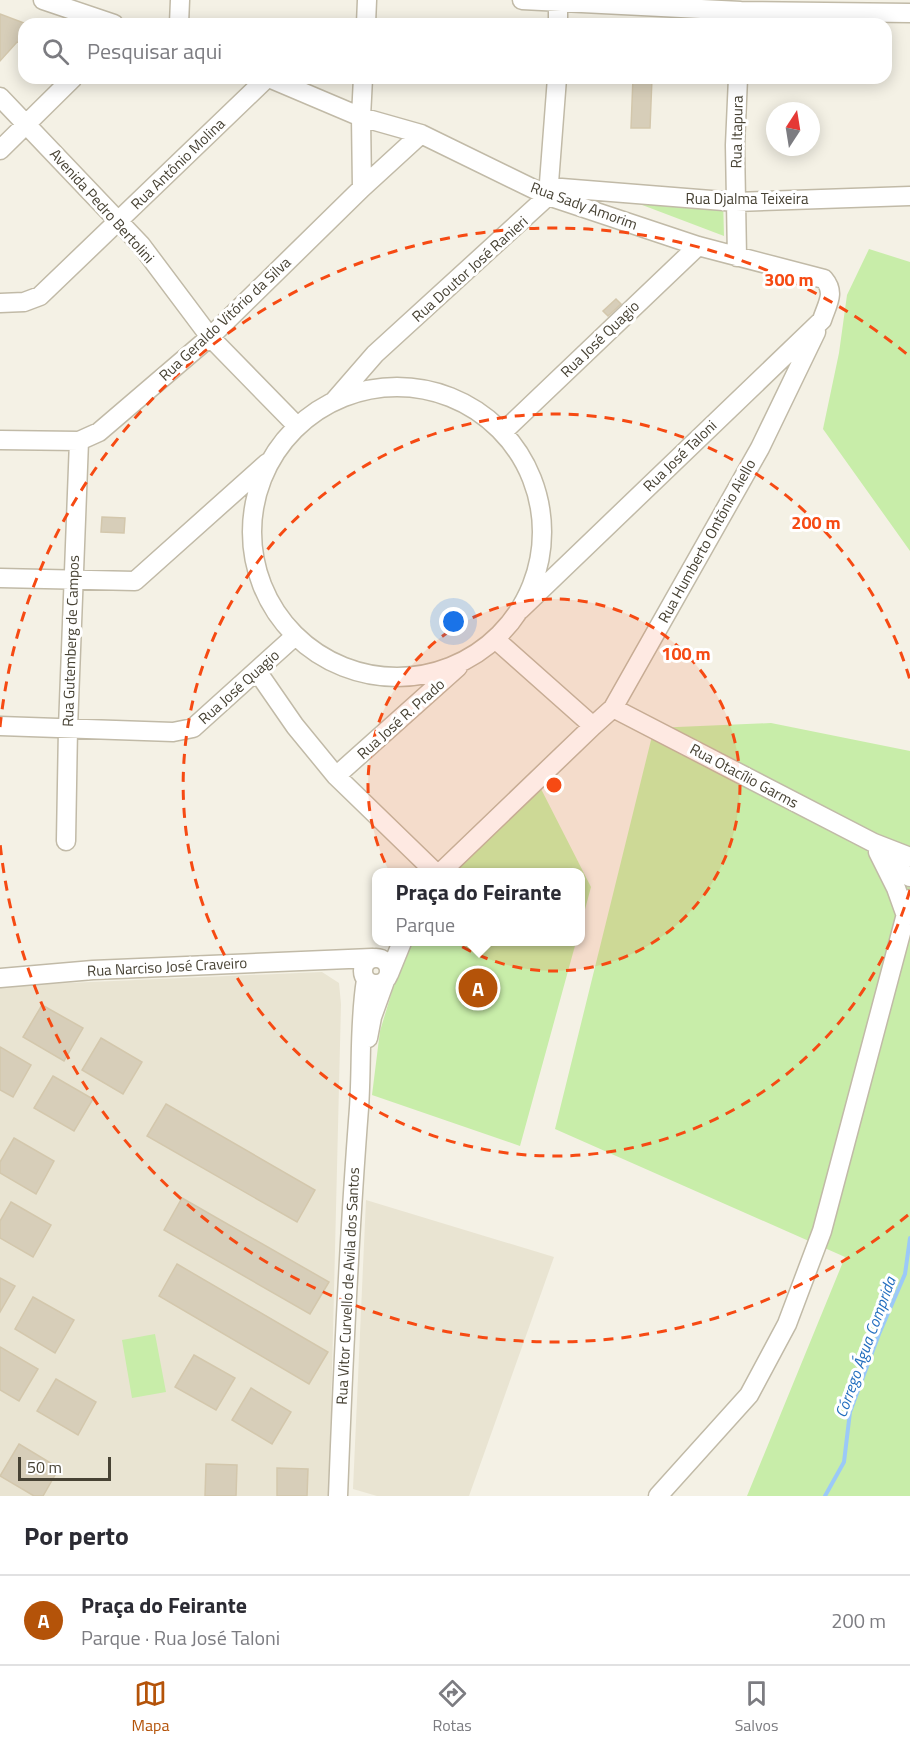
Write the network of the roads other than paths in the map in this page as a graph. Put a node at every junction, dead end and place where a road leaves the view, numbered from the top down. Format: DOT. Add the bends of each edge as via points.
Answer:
graph roads {
  1 [pos="43,0"];
  2 [pos="180,0"];
  3 [pos="367,0"];
  4 [pos="522,0"];
  5 [pos="558,1"];
  6 [pos="741,12"];
  7 [pos="910,13"];
  8 [pos="96,18"];
  9 [pos="179,18"];
  10 [pos="366,18"];
  11 [pos="558,18"];
  12 [pos="67,84"];
  13 [pos="262,84"];
  14 [pos="282,84"];
  15 [pos="363,84"];
  16 [pos="557,84"];
  17 [pos="738,84"];
  18 [pos="0,97"];
  19 [pos="361,117"];
  20 [pos="26,124"];
  21 [pos="421,134"];
  22 [pos="0,150"];
  23 [pos="362,188"];
  24 [pos="548,192"];
  25 [pos="910,196"];
  26 [pos="736,202"];
  27 [pos="118,222"];
  28 [pos="698,246"];
  29 [pos="737,257"];
  30 [pos="831,295"];
  31 [pos="0,303"];
  32 [pos="822,320"];
  33 [pos="210,337"];
  34 [pos="334,400"];
  35 [pos="297,426"];
  36 [pos="503,432"];
  37 [pos="0,440"];
  38 [pos="79,441"];
  39 [pos="268,462"];
  40 [pos="0,578"];
  41 [pos="73,580"];
  42 [pos="520,610"];
  43 [pos="295,636"];
  44 [pos="495,639"];
  45 [pos="465,661"];
  46 [pos="257,671"];
  47 [pos="613,708"];
  48 [pos="0,726"];
  49 [pos="593,726"];
  50 [pos="68,728"];
  51 [pos="336,776"];
  52 [pos="66,841"];
  53 [pos="876,848"];
  54 [pos="910,857"];
  55 [pos="430,868"];
  56 [pos="446,868"];
  57 [pos="910,877"];
  58 [pos="908,916"];
  59 [pos="397,946"];
  60 [pos="334,960"];
  61 [pos="381,968"];
  62 [pos="0,978"];
  63 [pos="364,978"];
  64 [pos="361,1075"];
  65 [pos="338,1496"];
  66 [pos="658,1496"];
  1 -- 8 [label="street"];
  2 -- 9 [label="street"];
  3 -- 10 [label="street"];
  4 -- 5 [label="street"];
  5 -- 6 [label="street"];
  5 -- 11 [label="street"];
  6 -- 7 [label="street"];
  12 -- 20 [label="street"];
  13 -- 27 [label="street, Rua Antônio Molina"];
  14 -- 19 [label="street, Rua Sady Amorim"];
  15 -- 19 [label="street"];
  16 -- 24 [label="street"];
  17 -- 26 [label="street, Rua Itapura"];
  18 -- 20 [label="street, Avenida Pedro Bertolini"];
  19 -- 21 [label="street, Rua Sady Amorim"];
  19 -- 23 [label="street"];
  20 -- 22 [label="street"];
  20 -- 27 [label="street, Avenida Pedro Bertolini"];
  21 -- 23 [label="street, Rua Geraldo Vitório da Silva"];
  21 -- 24 [label="street, Rua Sady Amorim"];
  23 -- 33 [label="street, Rua Geraldo Vitório da Silva"];
  24 -- 26 [label="street, Rua Djalma Teixeira"];
  24 -- 28 [label="street, Rua Sady Amorim"];
  24 -- 34 [label="street, Rua Doutor José Ranieri" via="375,354"];
  25 -- 26 [label="street, Rua Djalma Teixeira"];
  26 -- 29 [label="street, Rua Itapura"];
  27 -- 31 [label="street, Rua Antônio Molina" via="40,296 24,302"];
  27 -- 33 [label="street, Avenida Pedro Bertolini" via="141,245"];
  28 -- 29 [label="street, Rua Sady Amorim"];
  28 -- 36 [label="street, Rua José Quagio"];
  29 -- 30 [label="street, Rua Sady Amorim" via="824,279 831,287"];
  30 -- 32 [label="street, Rua José Taloni"];
  32 -- 42 [label="street, Rua José Taloni"];
  32 -- 47 [label="street, Rua Humberto Ontõnio Aiello" via="760,448"];
  33 -- 35 [label="street, Avenida Pedro Bertolini"];
  33 -- 38 [label="street, Rua Geraldo Vitório da Silva" via="99,432"];
  34 -- 35 [label="street"];
  34 -- 36 [label="street" via="378,388 424,389 467,405"];
  35 -- 39 [label="street"];
  36 -- 42 [label="street" via="530,472 542,518 539,566"];
  37 -- 38 [label="street, Rua Geraldo Vitório da Silva"];
  38 -- 41 [label="street, Rua Gutemberg de Campos"];
  39 -- 41 [label="street" via="135,581"];
  39 -- 43 [label="street" via="253,507 252,554 267,598"];
  40 -- 41 [label="street"];
  41 -- 50 [label="street, Rua Gutemberg de Campos"];
  42 -- 44 [label="street"];
  43 -- 45 [label="street" via="324,658 367,674 431,674"];
  43 -- 46 [label="street, Rua José Quagio"];
  44 -- 45 [label="street"];
  44 -- 49 [label="street"];
  45 -- 51 [label="street, Rua José R. Prado"];
  46 -- 50 [label="street, Rua José Quagio" via="193,728 173,732"];
  46 -- 51 [label="street"];
  47 -- 49 [label="street, Rua Humberto Ontõnio Aiello"];
  47 -- 53 [label="street, Rua Otacílio Garms"];
  48 -- 50 [label="street, Rua José Quagio"];
  49 -- 56 [label="street, Rua Humberto Ontõnio Aiello"];
  50 -- 52 [label="street, Rua Gutemberg de Campos"];
  51 -- 55 [label="street"];
  53 -- 54 [label="street, Rua Otacílio Garms"];
  53 -- 57 [label="street, Rua Otacílio Garms"];
  53 -- 58 [label="street"];
  58 -- 66 [label="street" via="822,1231 787,1324 749,1395"];
  59 -- 61 [label="street"];
  60 -- 61 [label="street, Rua Narciso José Craveiro"];
  60 -- 62 [label="street, Rua Narciso José Craveiro"];
  60 -- 63 [label="street"];
  61 -- 63 [label="street, Rua Vitor Curvello de Avila dos Santos" via="366,962 362,969"];
  61 -- 64 [label="street, Rua Vitor Curvello de Avila dos Santos"];
  63 -- 64 [label="street, Rua Vitor Curvello de Avila dos Santos"];
  64 -- 65 [label="street, Rua Vitor Curvello de Avila dos Santos" via="348,1244"];
}
